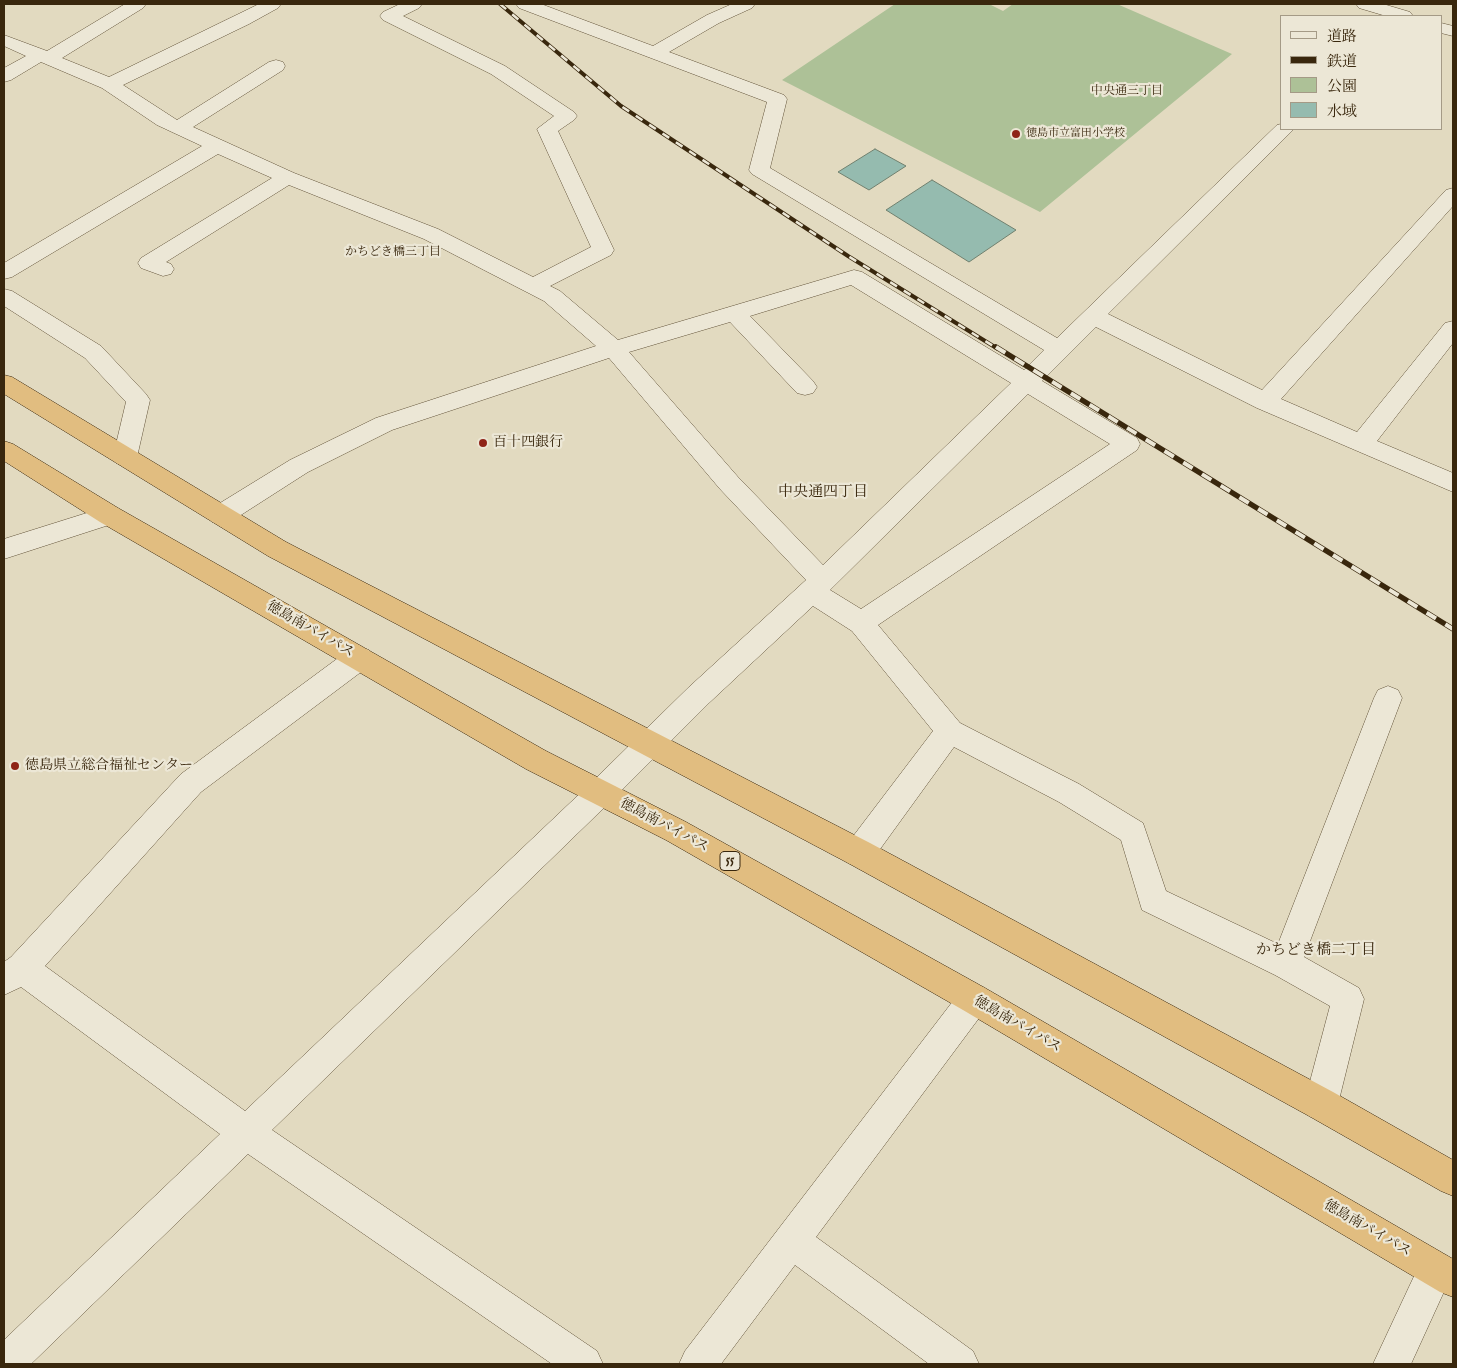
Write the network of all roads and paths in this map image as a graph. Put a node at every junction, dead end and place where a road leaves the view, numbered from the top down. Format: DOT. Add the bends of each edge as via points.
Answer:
graph roads {
  1 [pos="137,4"];
  2 [pos="272,4"];
  3 [pos="413,4"];
  4 [pos="524,4"];
  5 [pos="746,4"];
  6 [pos="1365,4"];
  7 [pos="1404,13"];
  8 [pos="4,40"];
  9 [pos="654,53"];
  10 [pos="44,57"];
  11 [pos="276,66"];
  12 [pos="4,76"];
  13 [pos="108,84"];
  14 [pos="178,128"];
  15 [pos="1283,130"];
  16 [pos="217,146"];
  17 [pos="286,177"];
  18 [pos="1453,194"];
  19 [pos="163,270"];
  20 [pos="4,272"];
  21 [pos="532,286"];
  22 [pos="4,296"];
  23 [pos="735,313"];
  24 [pos="1093,316"];
  25 [pos="1453,328"];
  26 [pos="614,349"];
  27 [pos="1059,349"];
  28 [pos="1026,382"];
  29 [pos="4,383"];
  30 [pos="805,386"];
  31 [pos="1265,402"];
  32 [pos="1362,443"];
  33 [pos="4,450"];
  34 [pos="125,457"];
  35 [pos="1453,483"];
  36 [pos="109,515"];
  37 [pos="221,515"];
  38 [pos="4,549"];
  39 [pos="818,586"];
  40 [pos="861,623"];
  41 [pos="359,658"];
  42 [pos="1388,698"];
  43 [pos="950,731"];
  44 [pos="649,744"];
  45 [pos="601,792"];
  46 [pos="859,853"];
  47 [pos="1286,964"];
  48 [pos="13,974"];
  49 [pos="974,999"];
  50 [pos="1321,1104"];
  51 [pos="247,1133"];
  52 [pos="1453,1178"];
  53 [pos="791,1241"];
  54 [pos="1445,1274"];
  55 [pos="5,1364"];
  56 [pos="584,1364"];
  57 [pos="698,1364"];
  58 [pos="960,1364"];
  59 [pos="1392,1364"];
  1 -- 10 [label="street"];
  2 -- 13 [label="street"];
  3 -- 21 [label="street" via="388,16 498,70 567,116 547,129 603,250"];
  4 -- 9 [label="street"];
  5 -- 9 [label="street"];
  6 -- 7 [label="street"];
  8 -- 10 [label="street"];
  9 -- 27 [label="street" via="777,100 760,170"];
  10 -- 12 [label="street"];
  10 -- 13 [label="street"];
  11 -- 14 [label="street"];
  13 -- 14 [label="street"];
  14 -- 16 [label="street"];
  15 -- 24 [label="street"];
  16 -- 17 [label="street"];
  16 -- 20 [label="street"];
  17 -- 19 [label="street" via="149,263"];
  17 -- 21 [label="street" via="431,234"];
  18 -- 31 [label="street"];
  21 -- 26 [label="street" via="552,296"];
  22 -- 34 [label="street" via="93,352 138,400"];
  23 -- 26 [label="street"];
  23 -- 28 [label="street" via="854,278"];
  23 -- 30 [label="street"];
  24 -- 27 [label="street"];
  24 -- 31 [label="street"];
  25 -- 32 [label="street"];
  26 -- 37 [label="street" via="384,424 299,466"];
  26 -- 39 [label="street"];
  27 -- 28 [label="street"];
  28 -- 39 [label="street"];
  28 -- 40 [label="street" via="1128,444"];
  29 -- 34 [label="highway"];
  31 -- 32 [label="street"];
  32 -- 35 [label="street"];
  33 -- 36 [label="highway, 徳島南バイパス / 55"];
  34 -- 37 [label="highway"];
  36 -- 38 [label="street"];
  36 -- 41 [label="highway, 徳島南バイパス / 55"];
  37 -- 44 [label="highway" via="277,549"];
  39 -- 40 [label="street"];
  39 -- 44 [label="street"];
  40 -- 43 [label="street"];
  41 -- 45 [label="highway, 徳島南バイパス / 55" via="536,760"];
  41 -- 48 [label="street" via="191,783"];
  42 -- 47 [label="street"];
  43 -- 46 [label="street"];
  43 -- 47 [label="street" via="1069,793 1133,832 1153,900"];
  44 -- 45 [label="street"];
  44 -- 46 [label="highway"];
  45 -- 49 [label="highway, 徳島南バイパス / 55"];
  45 -- 51 [label="street"];
  46 -- 50 [label="highway"];
  47 -- 50 [label="street" via="1348,999"];
  48 -- 51 [label="street"];
  49 -- 53 [label="street"];
  49 -- 54 [label="highway, 徳島南バイパス / 55"];
  50 -- 52 [label="highway"];
  51 -- 55 [label="street"];
  51 -- 56 [label="street"];
  53 -- 57 [label="street"];
  53 -- 58 [label="street"];
  54 -- 59 [label="street"];
}
